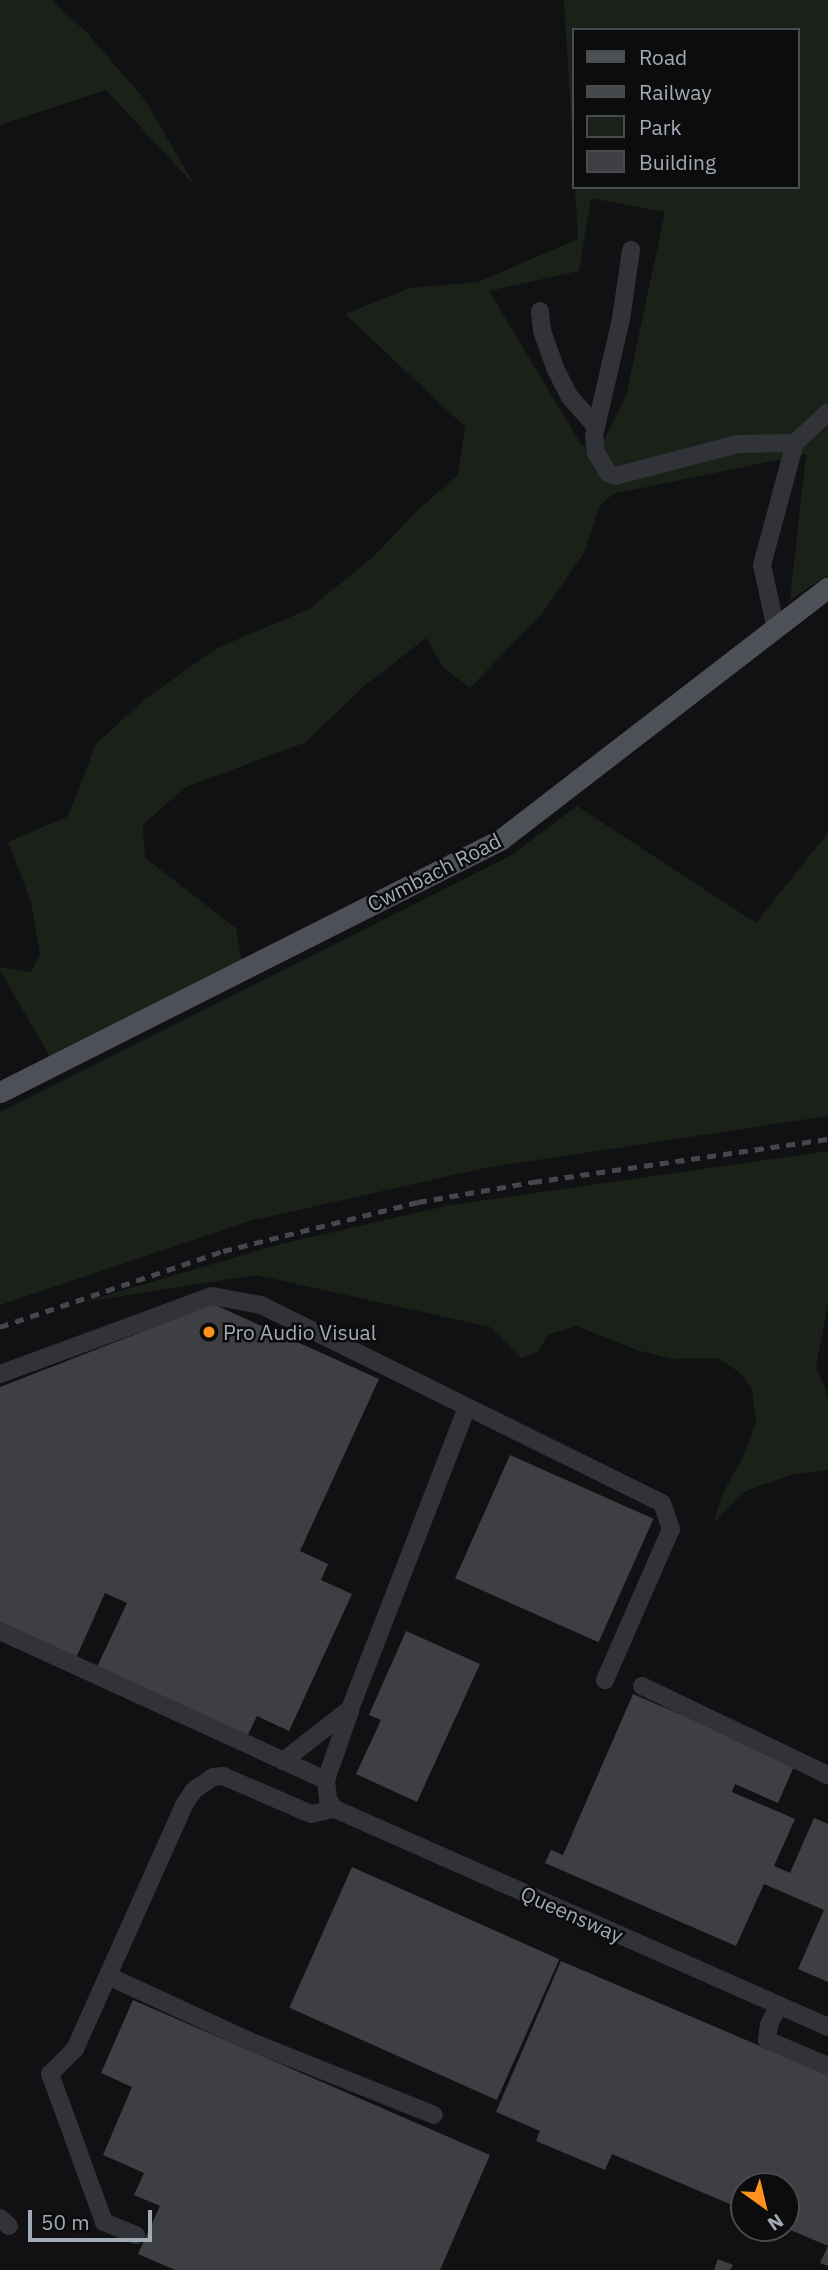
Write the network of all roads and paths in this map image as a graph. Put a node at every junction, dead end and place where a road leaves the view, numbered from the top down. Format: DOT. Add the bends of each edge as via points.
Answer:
graph roads {
  1 [pos="631,250"];
  2 [pos="540,311"];
  3 [pos="828,412"];
  4 [pos="595,426"];
  5 [pos="795,443"];
  6 [pos="828,587"];
  7 [pos="775,625"];
  8 [pos="0,1092"];
  9 [pos="0,1374"];
  10 [pos="467,1407"];
  11 [pos="0,1631"];
  12 [pos="605,1680"];
  13 [pos="642,1686"];
  14 [pos="350,1709"];
  15 [pos="283,1761"];
  16 [pos="828,1775"];
  17 [pos="327,1785"];
  18 [pos="335,1809"];
  19 [pos="108,1976"];
  20 [pos="779,2006"];
  21 [pos="828,2027"];
  22 [pos="828,2067"];
  23 [pos="434,2115"];
  24 [pos="136,2235"];
  1 -- 4 [label="street" via="621,319"];
  2 -- 4 [label="street" via="556,370 570,397"];
  3 -- 5 [label="street"];
  4 -- 5 [label="street" via="596,453 615,477 738,444"];
  5 -- 7 [label="street" via="762,565"];
  6 -- 7 [label="main road, Cwmbach Road"];
  7 -- 8 [label="main road, Cwmbach Road" via="500,840"];
  9 -- 10 [label="street" via="212,1296 261,1305"];
  10 -- 12 [label="street" via="662,1503 671,1529"];
  10 -- 14 [label="street"];
  11 -- 15 [label="street"];
  13 -- 16 [label="street"];
  14 -- 15 [label="street"];
  14 -- 17 [label="street"];
  15 -- 17 [label="street"];
  17 -- 18 [label="street" via="328,1800"];
  18 -- 19 [label="street" via="311,1814 232,1779 205,1781 184,1805"];
  18 -- 20 [label="street, Queensway"];
  19 -- 23 [label="street" via="250,2041"];
  19 -- 24 [label="street" via="75,2049 50,2074 104,2222"];
  20 -- 21 [label="street, Queensway"];
  20 -- 22 [label="street" via="766,2039"];
}
